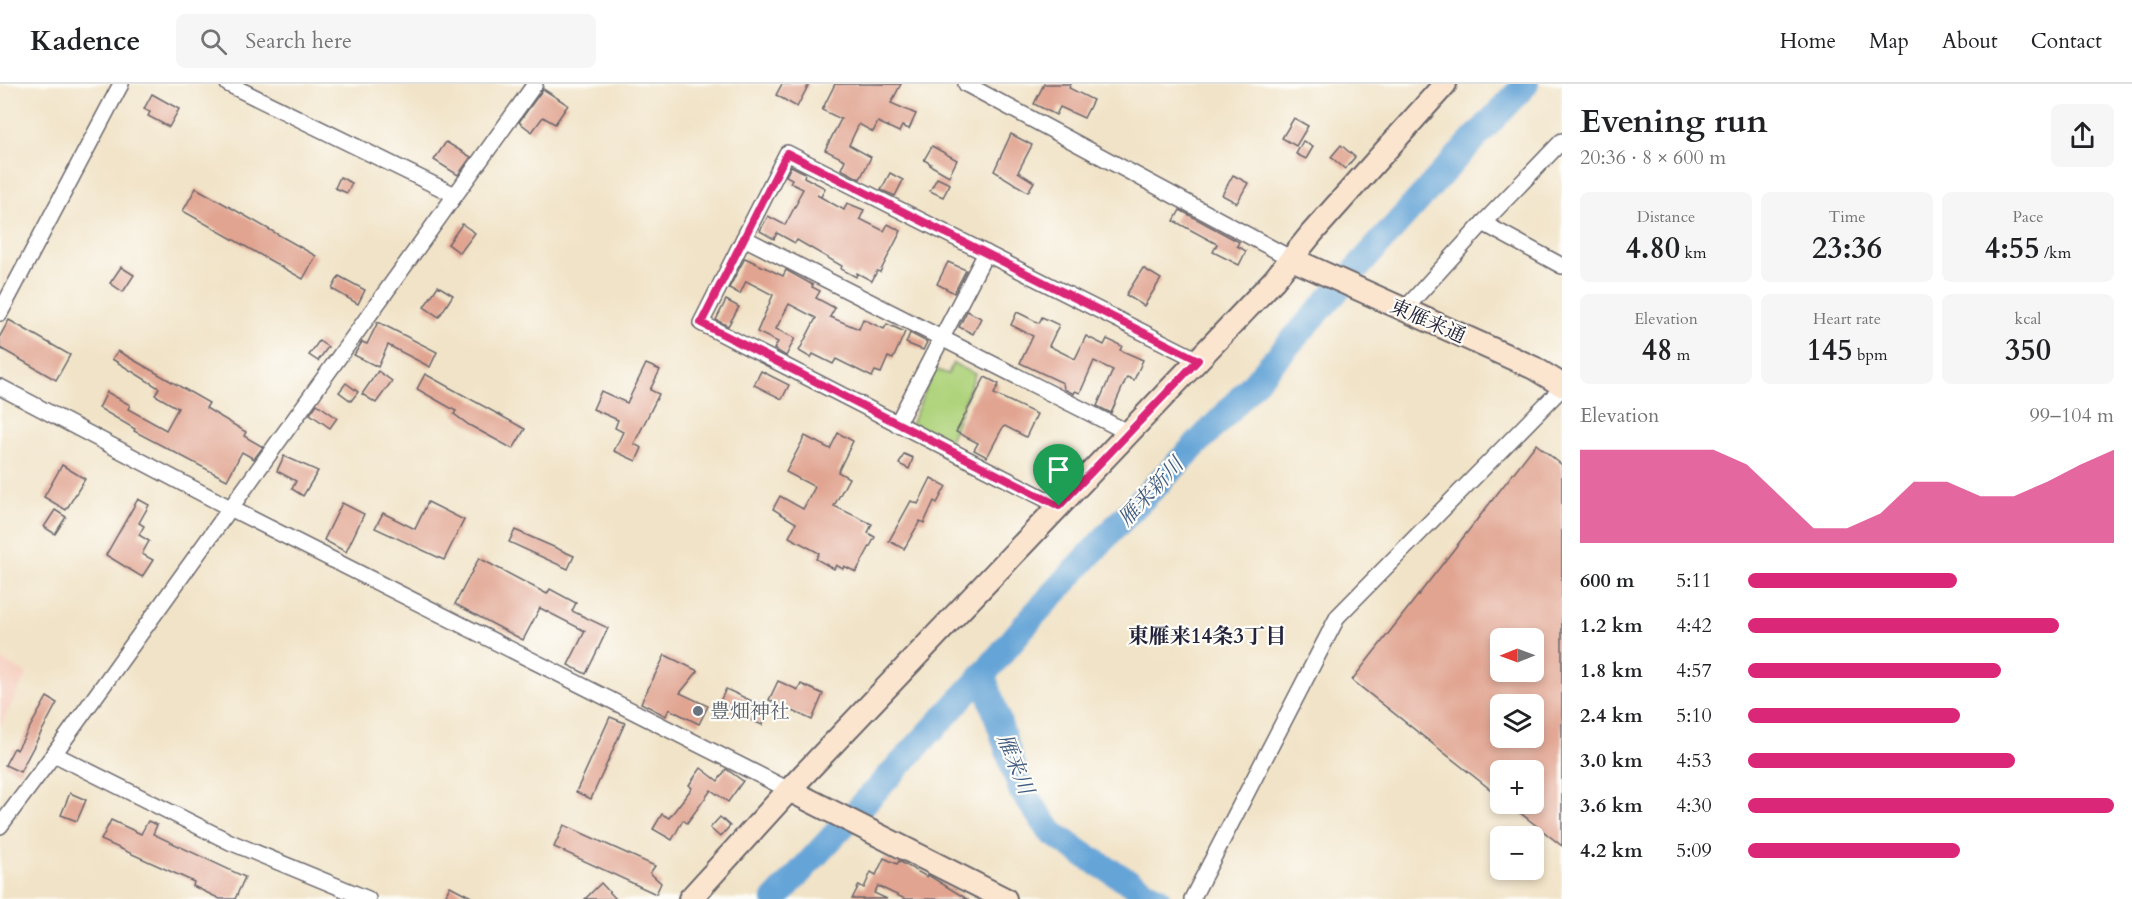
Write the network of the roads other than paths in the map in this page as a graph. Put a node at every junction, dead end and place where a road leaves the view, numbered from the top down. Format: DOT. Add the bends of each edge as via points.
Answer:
graph roads {
  1 [pos="121,84"];
  2 [pos="228,84"];
  3 [pos="534,84"];
  4 [pos="966,84"];
  5 [pos="1445,84"];
  6 [pos="1562,141"];
  7 [pos="455,195"];
  8 [pos="1483,223"];
  9 [pos="744,238"];
  10 [pos="986,253"];
  11 [pos="1300,263"];
  12 [pos="1562,266"];
  13 [pos="1396,307"];
  14 [pos="0,313"];
  15 [pos="942,337"];
  16 [pos="1198,360"];
  17 [pos="1562,386"];
  18 [pos="0,387"];
  19 [pos="897,424"];
  20 [pos="1129,433"];
  21 [pos="1059,506"];
  22 [pos="230,508"];
  23 [pos="54,754"];
  24 [pos="789,790"];
  25 [pos="0,826"];
  26 [pos="992,896"];
  27 [pos="368,899"];
  28 [pos="690,899"];
  29 [pos="1192,899"];
  1 -- 14 [label="street"];
  2 -- 7 [label="street"];
  3 -- 7 [label="street"];
  4 -- 11 [label="street"];
  5 -- 11 [label="street" via="1312,233"];
  6 -- 8 [label="street"];
  7 -- 22 [label="street"];
  8 -- 12 [label="street"];
  8 -- 13 [label="street"];
  9 -- 10 [label="street" via="787,153"];
  9 -- 15 [label="street"];
  9 -- 19 [label="street" via="701,323"];
  10 -- 15 [label="street"];
  10 -- 16 [label="street"];
  11 -- 13 [label="street, 東雁来通"];
  11 -- 16 [label="street"];
  13 -- 17 [label="street, 東雁来通" via="1534,368"];
  15 -- 19 [label="street"];
  15 -- 20 [label="street"];
  16 -- 20 [label="street"];
  17 -- 29 [label="street" via="1338,616"];
  18 -- 22 [label="street"];
  19 -- 21 [label="street"];
  20 -- 21 [label="street"];
  21 -- 24 [label="street"];
  22 -- 23 [label="street"];
  22 -- 24 [label="street"];
  23 -- 25 [label="street"];
  23 -- 27 [label="street" via="230,842"];
  24 -- 26 [label="street"];
  24 -- 28 [label="street"];
}
